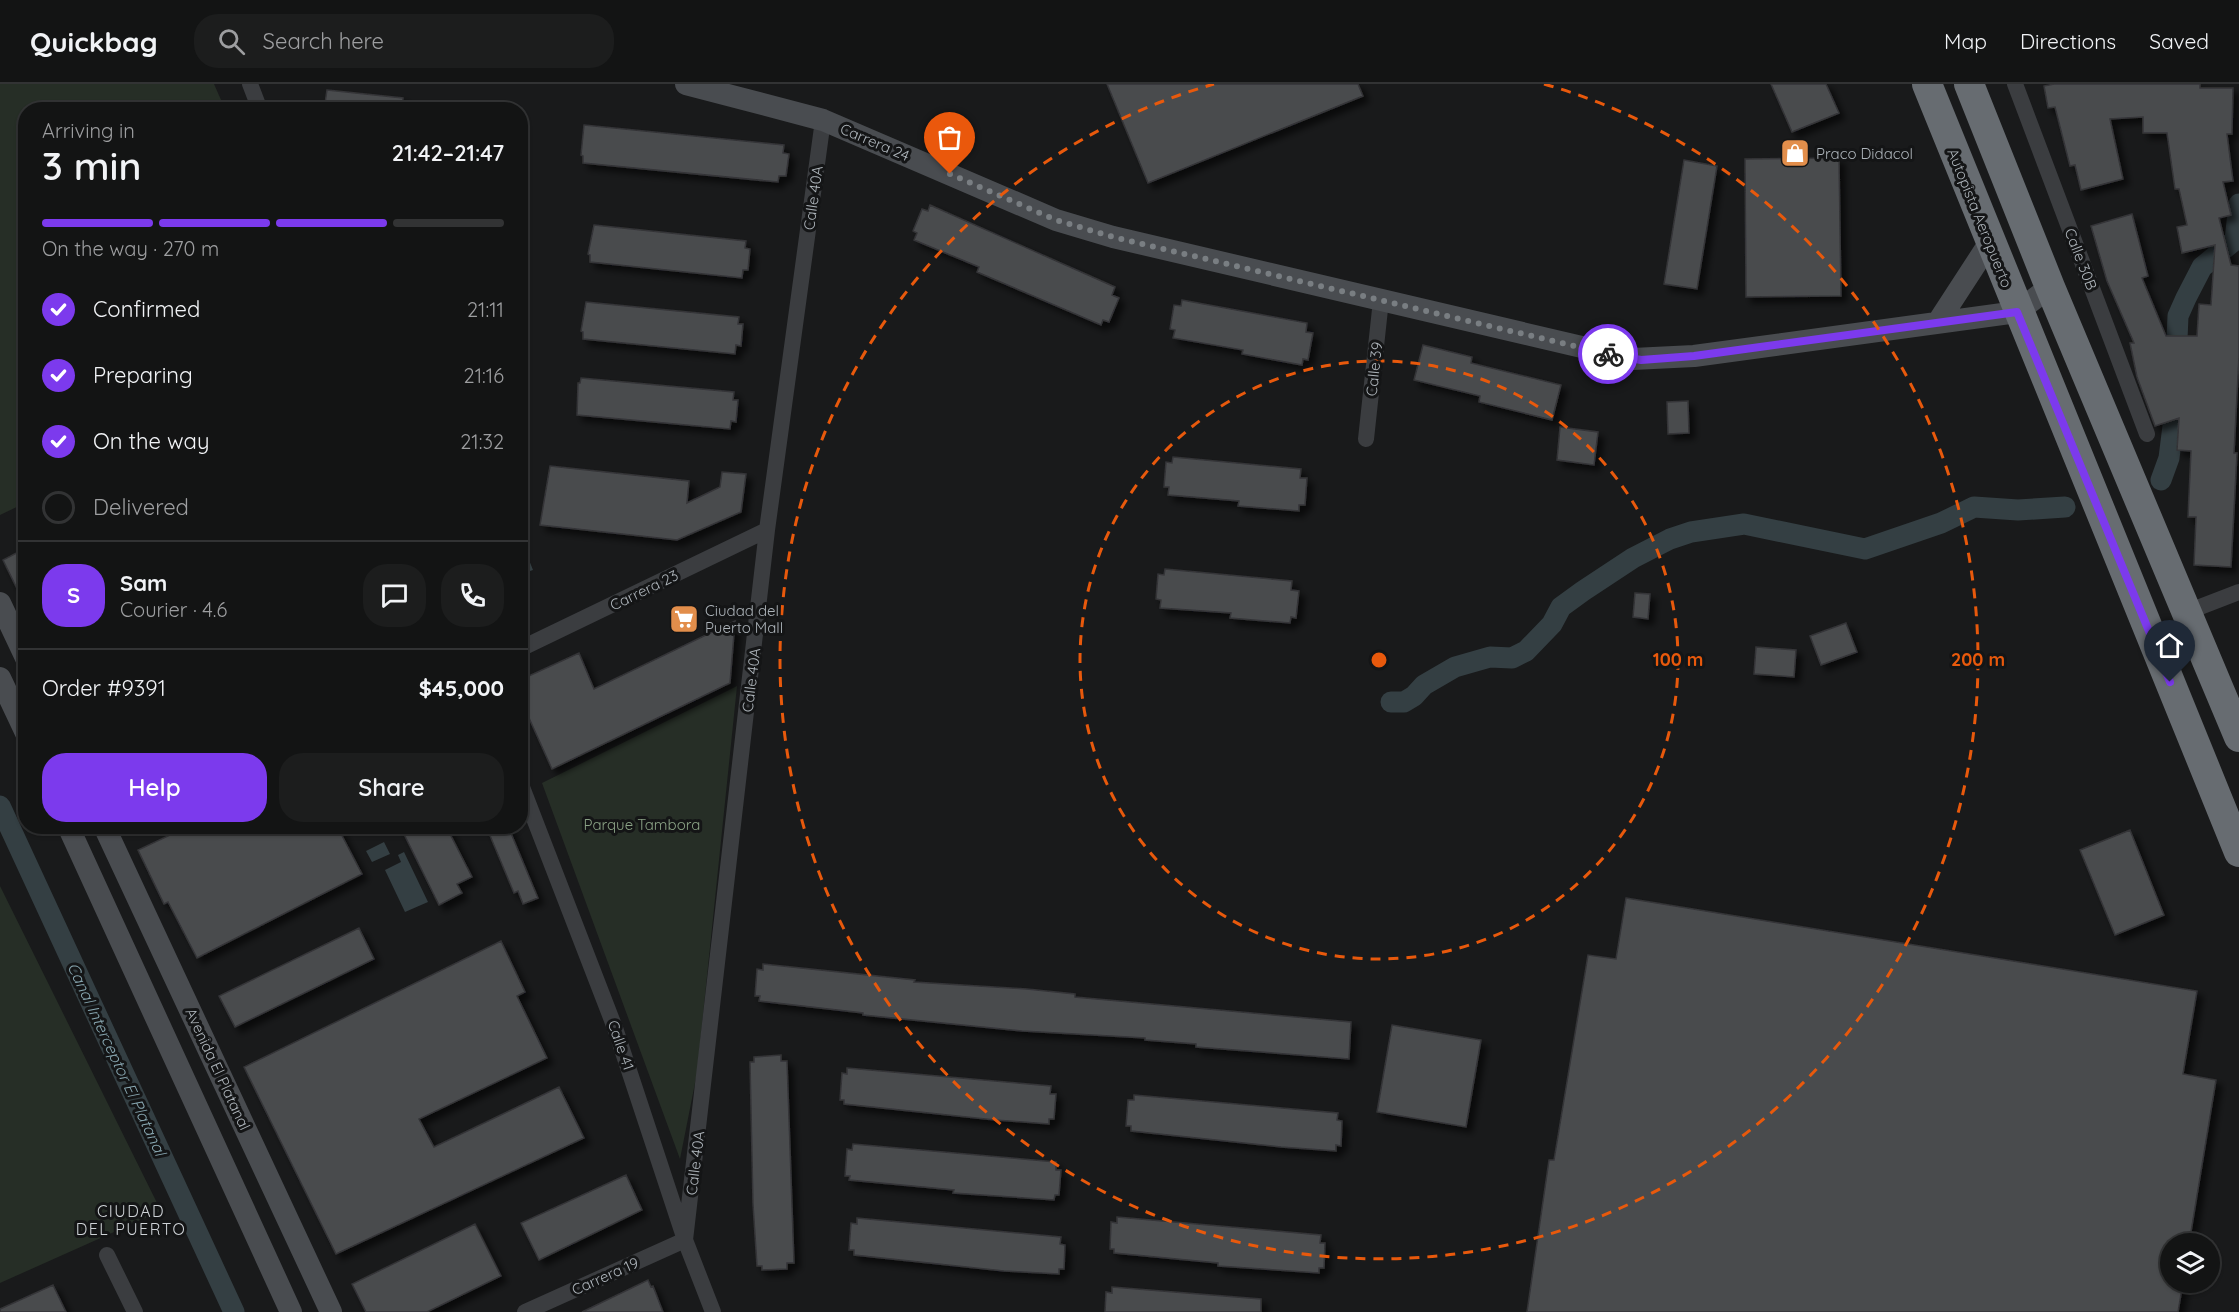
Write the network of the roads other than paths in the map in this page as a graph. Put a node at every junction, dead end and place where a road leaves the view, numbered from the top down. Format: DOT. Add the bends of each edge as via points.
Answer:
graph roads {
  1 [pos="250,84"];
  2 [pos="686,84"];
  3 [pos="1927,84"];
  4 [pos="1969,84"];
  5 [pos="2015,84"];
  6 [pos="257,102"];
  7 [pos="823,120"];
  8 [pos="1990,242"];
  9 [pos="2050,287"];
  10 [pos="1381,300"];
  11 [pos="2017,312"];
  12 [pos="1938,322"];
  13 [pos="2147,434"];
  14 [pos="1366,439"];
  15 [pos="767,530"];
  16 [pos="2239,592"];
  17 [pos="0,603"];
  18 [pos="2187,612"];
  19 [pos="18,641"];
  20 [pos="528,645"];
  21 [pos="0,678"];
  22 [pos="18,717"];
  23 [pos="2239,737"];
  24 [pos="528,803"];
  25 [pos="72,834"];
  26 [pos="108,834"];
  27 [pos="2239,852"];
  28 [pos="686,1240"];
  29 [pos="107,1255"];
  30 [pos="135,1312"];
  31 [pos="291,1312"];
  32 [pos="331,1312"];
  33 [pos="525,1312"];
  34 [pos="713,1312"];
  1 -- 6 [label="street"];
  2 -- 7 [label="street, Carrera 24"];
  3 -- 8 [label="highway, Autopista Aeropuerto"];
  4 -- 9 [label="highway"];
  5 -- 13 [label="street, Calle 30B"];
  7 -- 10 [label="street, Carrera 24" via="1056,220"];
  7 -- 15 [label="street, Calle 40A"];
  8 -- 11 [label="highway, Autopista Aeropuerto"];
  8 -- 12 [label="street"];
  9 -- 11 [label="street, Carrera 24"];
  9 -- 18 [label="highway"];
  10 -- 12 [label="street, Carrera 24" via="1641,360"];
  10 -- 14 [label="street, Calle 39"];
  11 -- 12 [label="street, Carrera 24"];
  11 -- 27 [label="highway, Autopista Aeropuerto"];
  15 -- 20 [label="street, Carrera 23"];
  15 -- 28 [label="street, Calle 40A"];
  16 -- 18 [label="street"];
  17 -- 19 [label="street"];
  18 -- 23 [label="highway"];
  21 -- 22 [label="street"];
  24 -- 28 [label="street, Calle 41" via="615,1028"];
  25 -- 31 [label="street"];
  26 -- 32 [label="street, Avenida El Platanal"];
  28 -- 33 [label="street, Carrera 19"];
  28 -- 34 [label="street, Calle 41"];
  29 -- 30 [label="street"];
}
